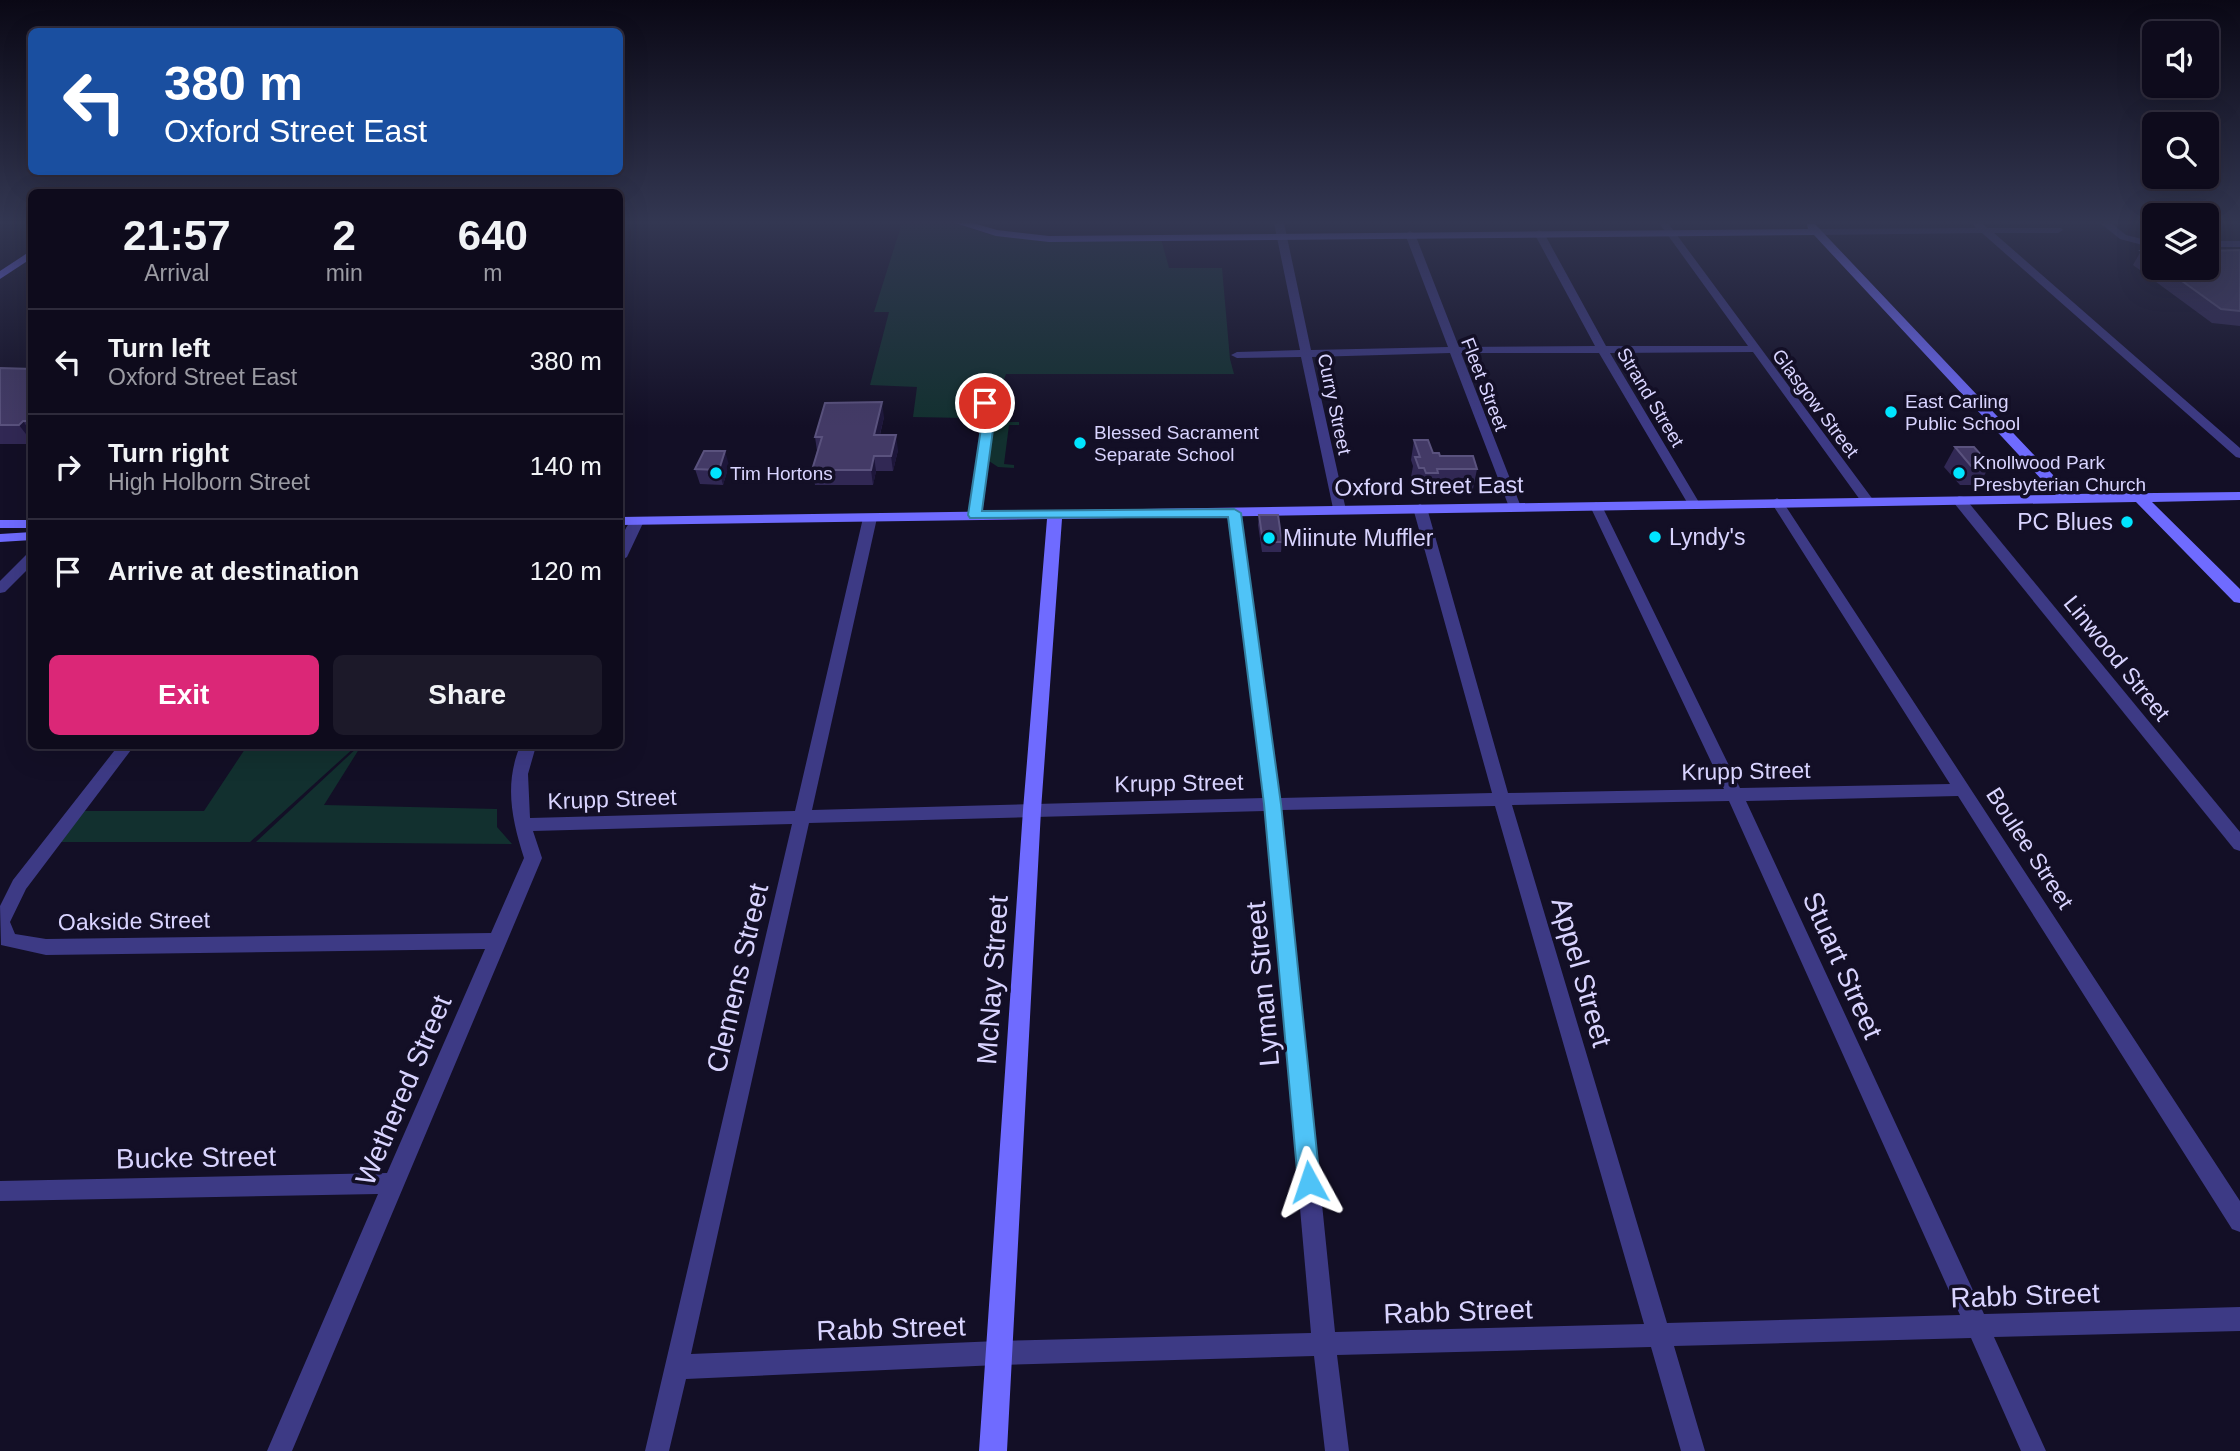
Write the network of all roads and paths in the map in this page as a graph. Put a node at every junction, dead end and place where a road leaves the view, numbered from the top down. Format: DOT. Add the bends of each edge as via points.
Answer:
graph roads {
  1 [pos="1293,291"];
  2 [pos="1431,291"];
  3 [pos="1571,291"];
  4 [pos="1712,291"];
  5 [pos="1872,291"];
  6 [pos="2053,291"];
  7 [pos="1754,349"];
  8 [pos="1453,350"];
  9 [pos="1603,350"];
  10 [pos="1306,353"];
  11 [pos="1237,355"];
  12 [pos="980,396"];
  13 [pos="2240,454"];
  14 [pos="2240,496"];
  15 [pos="2140,498"];
  16 [pos="2068,499"];
  17 [pos="1868,500"];
  18 [pos="1959,500"];
  19 [pos="1777,502"];
  20 [pos="1694,504"];
  21 [pos="1597,506"];
  22 [pos="1515,507"];
  23 [pos="1420,508"];
  24 [pos="1339,510"];
  25 [pos="1055,513"];
  26 [pos="1234,513"];
  27 [pos="975,515"];
  28 [pos="870,517"];
  29 [pos="623,521"];
  30 [pos="637,521"];
  31 [pos="0,524"];
  32 [pos="28,524"];
  33 [pos="28,536"];
  34 [pos="0,538"];
  35 [pos="623,551"];
  36 [pos="28,561"];
  37 [pos="0,589"];
  38 [pos="2240,598"];
  39 [pos="124,749"];
  40 [pos="527,749"];
  41 [pos="1965,790"];
  42 [pos="1734,793"];
  43 [pos="1502,800"];
  44 [pos="1273,804"];
  45 [pos="1032,810"];
  46 [pos="802,815"];
  47 [pos="521,825"];
  48 [pos="2240,844"];
  49 [pos="497,941"];
  50 [pos="393,1183"];
  51 [pos="0,1191"];
  52 [pos="2240,1221"];
  53 [pos="2240,1319"];
  54 [pos="1977,1326"];
  55 [pos="1659,1335"];
  56 [pos="1324,1344"];
  57 [pos="998,1353"];
  58 [pos="677,1367"];
  59 [pos="279,1451"];
  60 [pos="657,1451"];
  61 [pos="993,1451"];
  62 [pos="1337,1451"];
  63 [pos="1693,1451"];
  64 [pos="2034,1451"];
  1 -- 10 [label="street, Curry Street"];
  2 -- 8 [label="street, Fleet Street"];
  3 -- 9 [label="street, Strand Street"];
  4 -- 7 [label="street, Glasgow Street"];
  5 -- 16 [label="street"];
  6 -- 13 [label="street"];
  7 -- 9 [label="street"];
  7 -- 17 [label="street, Glasgow Street"];
  8 -- 9 [label="street"];
  8 -- 10 [label="street"];
  8 -- 22 [label="street, Fleet Street"];
  9 -- 20 [label="street, Strand Street"];
  10 -- 11 [label="street"];
  10 -- 24 [label="street, Curry Street"];
  12 -- 27 [label="street" via="989,415"];
  14 -- 15 [label="street, Oxford Street East"];
  15 -- 16 [label="street, Oxford Street East"];
  15 -- 38 [label="street"];
  16 -- 18 [label="street, Oxford Street East"];
  17 -- 18 [label="street, Oxford Street East"];
  17 -- 19 [label="street, Oxford Street East"];
  18 -- 48 [label="street, Linwood Street"];
  19 -- 20 [label="street, Oxford Street East"];
  19 -- 41 [label="street, Boulee Street"];
  20 -- 21 [label="street, Oxford Street East"];
  21 -- 22 [label="street, Oxford Street East"];
  21 -- 42 [label="street, Stuart Street"];
  22 -- 23 [label="street, Oxford Street East"];
  23 -- 24 [label="street, Oxford Street East"];
  23 -- 43 [label="street, Appel Street"];
  24 -- 26 [label="street, Oxford Street East"];
  25 -- 26 [label="street, Oxford Street East"];
  25 -- 27 [label="street, Oxford Street East"];
  25 -- 45 [label="street, McNay Street"];
  26 -- 44 [label="street, Lyman Street"];
  27 -- 28 [label="street, Oxford Street East"];
  28 -- 30 [label="street, Oxford Street East"];
  28 -- 46 [label="street, Clemens Street"];
  29 -- 30 [label="street, Oxford Street East"];
  30 -- 35 [label="street"];
  31 -- 32 [label="street"];
  33 -- 34 [label="street"];
  36 -- 37 [label="street"];
  39 -- 49 [label="street, Oakside Street" via="19,885 1,922 8,940 46,947"];
  40 -- 47 [label="street, Wethered Street" via="518,783"];
  41 -- 42 [label="street, Krupp Street"];
  41 -- 52 [label="street, Boulee Street"];
  42 -- 43 [label="street, Krupp Street"];
  42 -- 54 [label="street, Stuart Street"];
  43 -- 44 [label="street, Krupp Street"];
  43 -- 55 [label="street, Appel Street"];
  44 -- 45 [label="street, Krupp Street"];
  44 -- 56 [label="street, Lyman Street"];
  45 -- 46 [label="street, Krupp Street"];
  45 -- 57 [label="street, McNay Street"];
  46 -- 47 [label="street, Krupp Street"];
  46 -- 58 [label="street, Clemens Street"];
  47 -- 49 [label="street, Wethered Street" via="533,858"];
  49 -- 50 [label="street, Wethered Street"];
  50 -- 51 [label="street, Bucke Street"];
  50 -- 59 [label="street, Wethered Street"];
  53 -- 54 [label="street, Rabb Street"];
  54 -- 55 [label="street, Rabb Street"];
  54 -- 64 [label="street, Stuart Street"];
  55 -- 56 [label="street, Rabb Street"];
  55 -- 63 [label="street, Appel Street"];
  56 -- 57 [label="street, Rabb Street"];
  56 -- 62 [label="street, Lyman Street"];
  57 -- 58 [label="street, Rabb Street"];
  57 -- 61 [label="street, McNay Street"];
  58 -- 60 [label="street, Clemens Street"];
}
